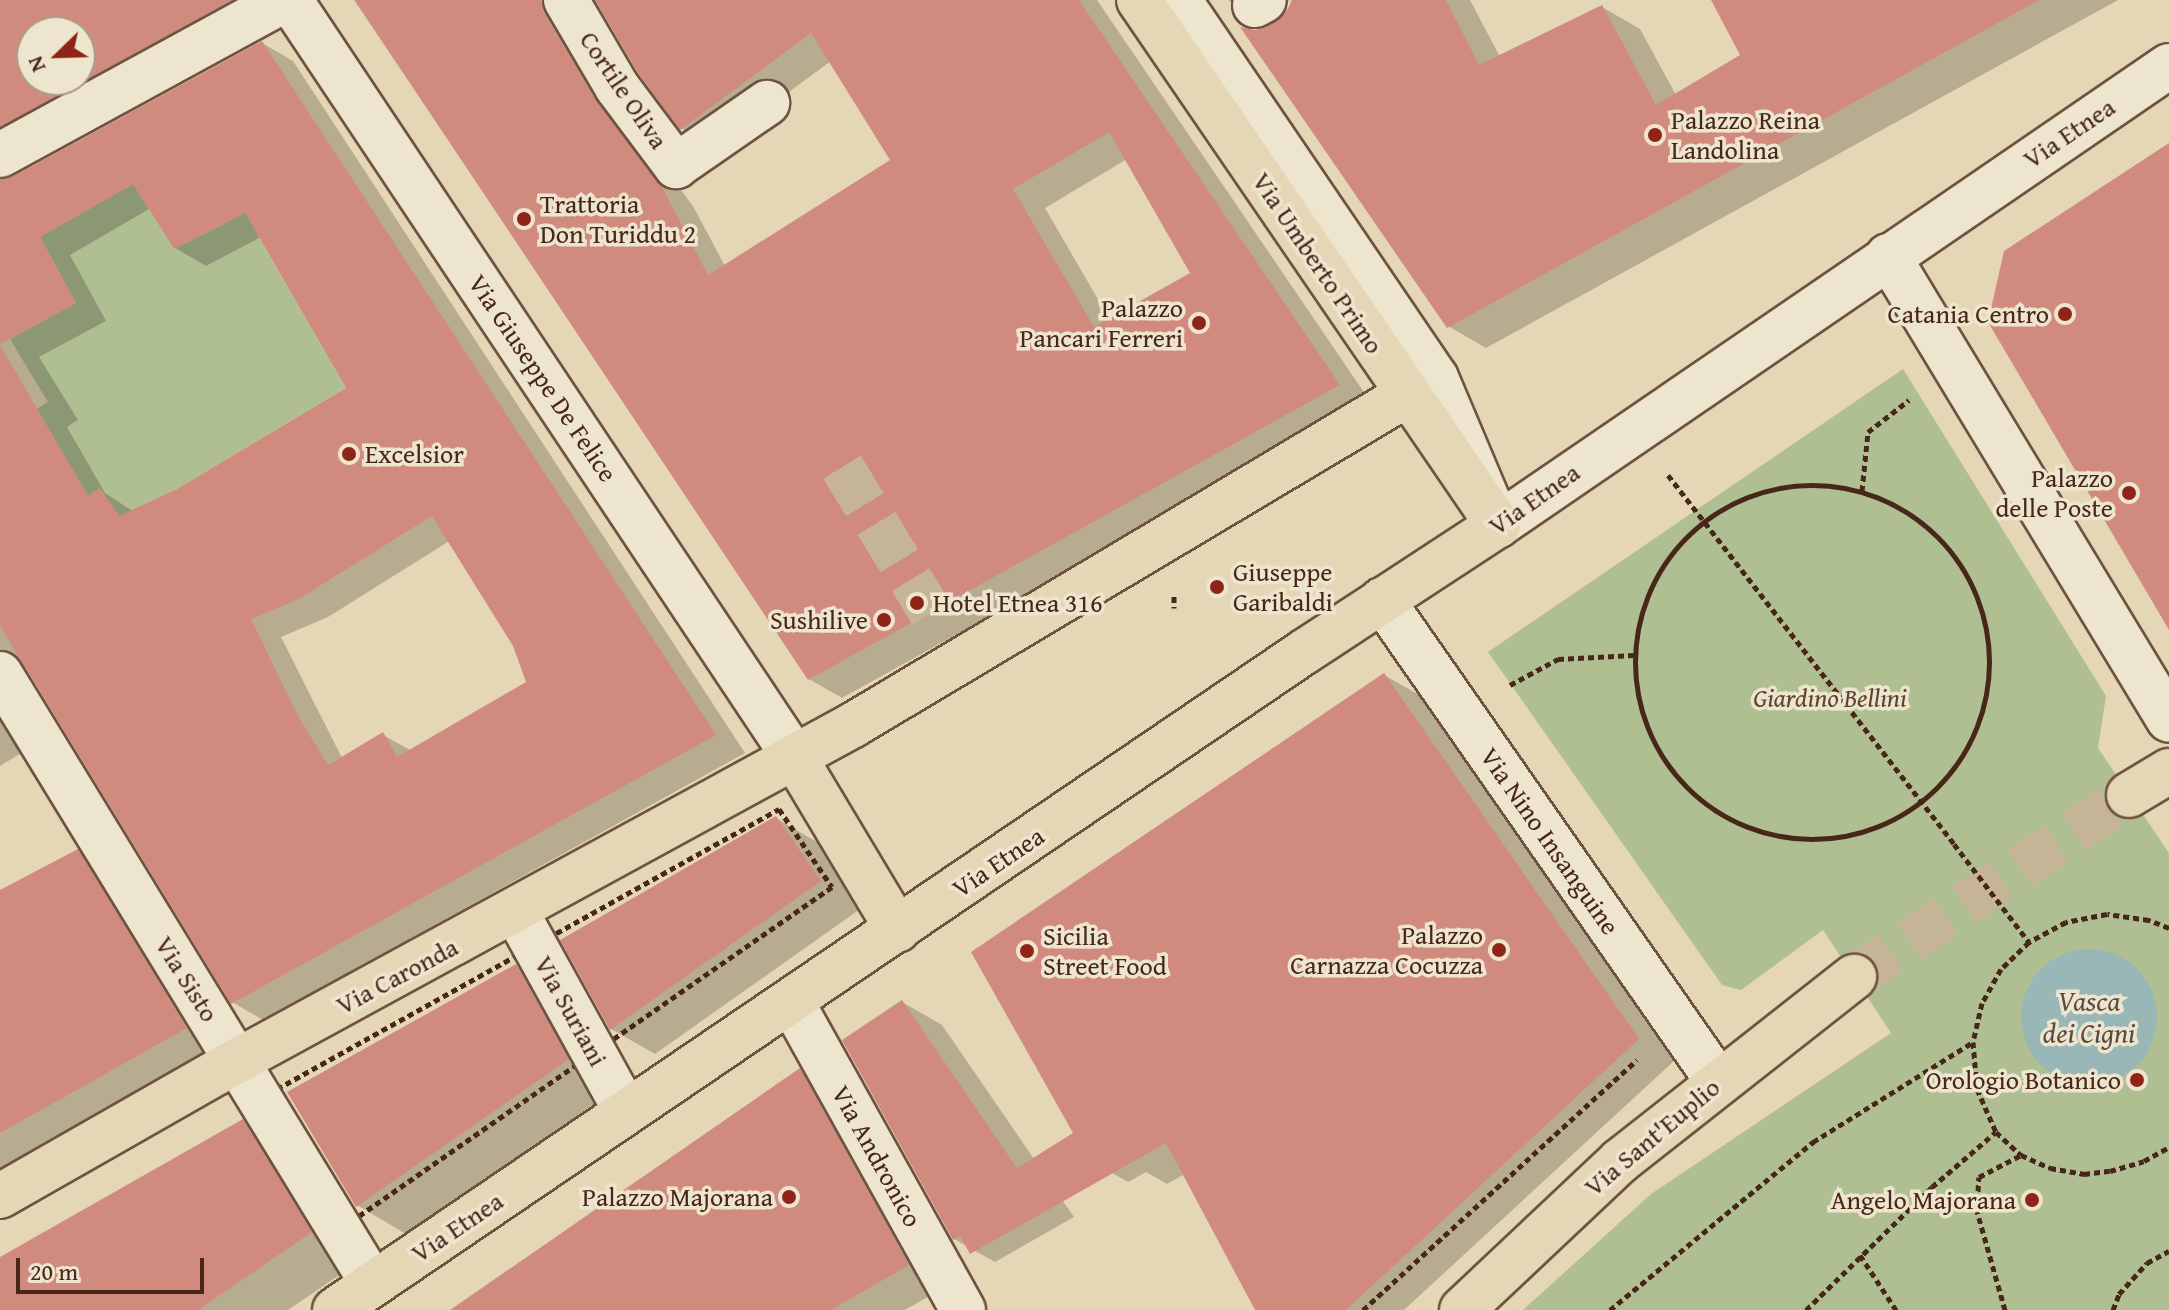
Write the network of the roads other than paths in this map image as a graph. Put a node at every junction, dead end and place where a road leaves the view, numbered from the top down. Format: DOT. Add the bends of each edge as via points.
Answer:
graph roads {
  1 [pos="287,0"];
  2 [pos="566,0"];
  3 [pos="1139,0"];
  4 [pos="1179,0"];
  5 [pos="2169,66"];
  6 [pos="767,103"];
  7 [pos="0,155"];
  8 [pos="1888,256"];
  9 [pos="1408,394"];
  10 [pos="1498,525"];
  11 [pos="1382,600"];
  12 [pos="0,674"];
  13 [pos="2169,720"];
  14 [pos="795,758"];
  15 [pos="2169,771"];
  16 [pos="2129,795"];
  17 [pos="516,912"];
  18 [pos="898,930"];
  19 [pos="1854,977"];
  20 [pos="791,1001"];
  21 [pos="237,1061"];
  22 [pos="1717,1080"];
  23 [pos="626,1111"];
  24 [pos="0,1196"];
  25 [pos="373,1284"];
  26 [pos="335,1310"];
  27 [pos="963,1310"];
  28 [pos="1462,1310"];
  1 -- 7 [label="street"];
  1 -- 14 [label="street, Via Giuseppe De Felice"];
  2 -- 6 [label="street, Cortile Oliva" via="617,87 676,166"];
  3 -- 9 [label="main road, Via Umberto Primo"];
  4 -- 10 [label="street" via="1436,378"];
  5 -- 8 [label="street, Via Etnea"];
  8 -- 10 [label="street, Via Etnea"];
  8 -- 13 [label="street"];
  9 -- 10 [label="main road, Via Umberto Primo"];
  9 -- 14 [label="main road"];
  10 -- 11 [label="main road, Via Etnea"];
  11 -- 18 [label="main road, Via Etnea"];
  11 -- 22 [label="street, Via Nino Insanguine"];
  12 -- 21 [label="street, Via Sisto"];
  14 -- 17 [label="main road, Via Caronda"];
  14 -- 18 [label="main road"];
  15 -- 16 [label="main road"];
  17 -- 21 [label="main road, Via Caronda"];
  17 -- 23 [label="street, Via Suriani"];
  18 -- 20 [label="main road, Via Etnea"];
  19 -- 22 [label="main road, Via Sant'Euplio"];
  20 -- 23 [label="main road, Via Etnea"];
  20 -- 27 [label="street, Via Andronico"];
  21 -- 24 [label="main road, Via Caronda"];
  21 -- 25 [label="street, Via Sisto"];
  22 -- 28 [label="main road, Via Sant'Euplio" via="1620,1161"];
  23 -- 25 [label="main road, Via Etnea"];
  25 -- 26 [label="main road, Via Etnea"];
}
